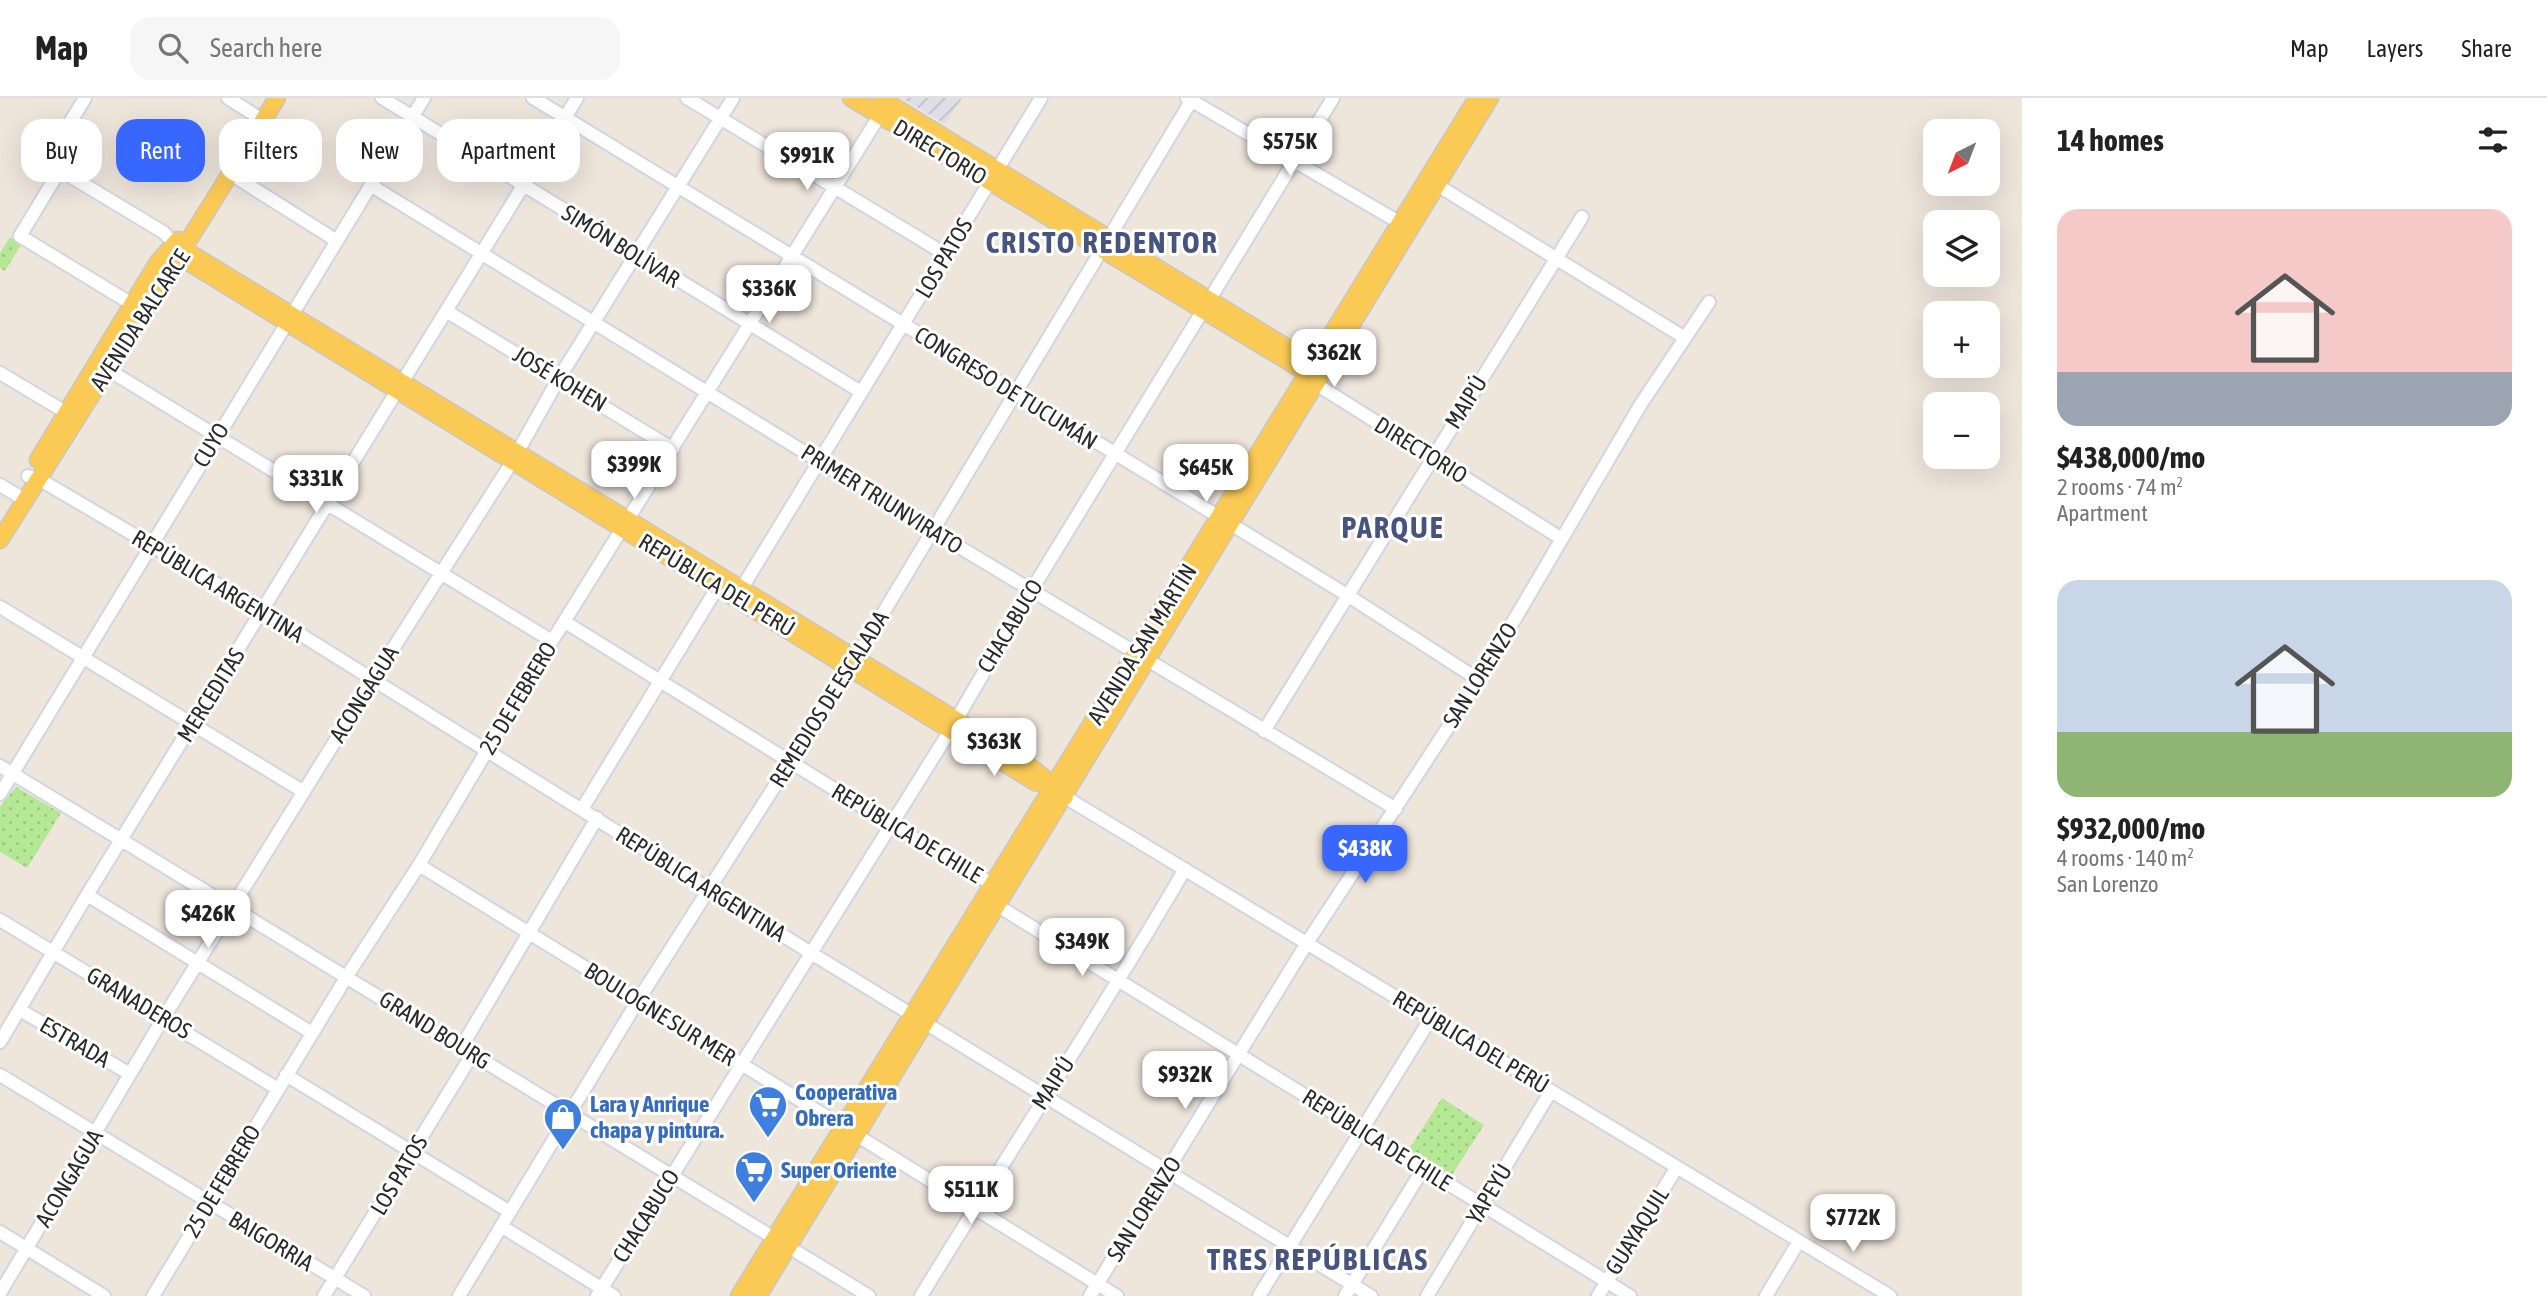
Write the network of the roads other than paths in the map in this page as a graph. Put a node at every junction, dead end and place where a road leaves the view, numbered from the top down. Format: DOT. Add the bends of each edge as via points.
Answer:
graph roads {
  1 [pos="85,98"];
  2 [pos="228,98"];
  3 [pos="266,98"];
  4 [pos="278,98"];
  5 [pos="382,98"];
  6 [pos="424,98"];
  7 [pos="533,98"];
  8 [pos="576,98"];
  9 [pos="687,98"];
  10 [pos="733,98"];
  11 [pos="851,98"];
  12 [pos="1041,98"];
  13 [pos="1333,98"];
  14 [pos="1477,98"];
  15 [pos="1490,98"];
  16 [pos="1191,99"];
  17 [pos="882,105"];
  18 [pos="412,117"];
  19 [pos="564,117"];
  20 [pos="260,118"];
  21 [pos="72,119"];
  22 [pos="720,119"];
  23 [pos="1294,161"];
  24 [pos="994,176"];
  25 [pos="53,182"];
  26 [pos="80,182"];
  27 [pos="226,182"];
  28 [pos="244,182"];
  29 [pos="1437,185"];
  30 [pos="372,186"];
  31 [pos="524,186"];
  32 [pos="678,188"];
  33 [pos="834,189"];
  34 [pos="1582,217"];
  35 [pos="1405,226"];
  36 [pos="337,241"];
  37 [pos="1105,243"];
  38 [pos="180,250"];
  39 [pos="482,254"];
  40 [pos="945,254"];
  41 [pos="636,255"];
  42 [pos="791,258"];
  43 [pos="1556,259"];
  44 [pos="1709,302"];
  45 [pos="1207,306"];
  46 [pos="138,308"];
  47 [pos="446,310"];
  48 [pos="290,318"];
  49 [pos="594,323"];
  50 [pos="903,325"];
  51 [pos="749,326"];
  52 [pos="1685,338"];
  53 [pos="102,366"];
  54 [pos="0,373"];
  55 [pos="1316,373"];
  56 [pos="559,379"];
  57 [pos="400,387"];
  58 [pos="861,392"];
  59 [pos="707,393"];
  60 [pos="1013,393"];
  61 [pos="72,416"];
  62 [pos="216,437"];
  63 [pos="673,449"];
  64 [pos="1114,455"];
  65 [pos="1432,456"];
  66 [pos="515,457"];
  67 [pos="818,459"];
  68 [pos="33,478"];
  69 [pos="0,485"];
  70 [pos="21,498"];
  71 [pos="330,503"];
  72 [pos="0,520"];
  73 [pos="1225,521"];
  74 [pos="626,524"];
  75 [pos="931,530"];
  76 [pos="1562,539"];
  77 [pos="0,540"];
  78 [pos="150,546"];
  79 [pos="440,573"];
  80 [pos="721,581"];
  81 [pos="1031,591"];
  82 [pos="739,592"];
  83 [pos="1347,595"];
  84 [pos="0,607"];
  85 [pos="262,611"];
  86 [pos="565,622"];
  87 [pos="552,641"];
  88 [pos="82,656"];
  89 [pos="1141,657"];
  90 [pos="853,663"];
  91 [pos="373,680"];
  92 [pos="1479,680"];
  93 [pos="658,681"];
  94 [pos="193,724"];
  95 [pos="953,724"];
  96 [pos="1264,731"];
  97 [pos="486,752"];
  98 [pos="789,762"];
  99 [pos="0,766"];
  100 [pos="13,774"];
  101 [pos="1059,791"];
  102 [pos="304,792"];
  103 [pos="0,794"];
  104 [pos="582,809"];
  105 [pos="1396,809"];
  106 [pos="597,818"];
  107 [pos="891,825"];
  108 [pos="121,839"];
  109 [pos="419,865"];
  110 [pos="1185,869"];
  111 [pos="992,884"];
  112 [pos="711,890"];
  113 [pos="87,895"];
  114 [pos="999,906"];
  115 [pos="233,907"];
  116 [pos="0,919"];
  117 [pos="530,932"];
  118 [pos="1307,943"];
  119 [pos="54,952"];
  120 [pos="811,953"];
  121 [pos="198,963"];
  122 [pos="347,976"];
  123 [pos="1120,982"];
  124 [pos="639,999"];
  125 [pos="20,1010"];
  126 [pos="164,1017"];
  127 [pos="1431,1018"];
  128 [pos="919,1020"];
  129 [pos="312,1033"];
  130 [pos="0,1042"];
  131 [pos="467,1050"];
  132 [pos="1238,1055"];
  133 [pos="740,1065"];
  134 [pos="130,1074"];
  135 [pos="0,1075"];
  136 [pos="286,1076"];
  137 [pos="278,1089"];
  138 [pos="1551,1091"];
  139 [pos="1043,1096"];
  140 [pos="569,1112"];
  141 [pos="851,1131"];
  142 [pos="1361,1131"];
  143 [pos="95,1134"];
  144 [pos="412,1153"];
  145 [pos="1676,1167"];
  146 [pos="1423,1169"];
  147 [pos="1167,1171"];
  148 [pos="671,1175"];
  149 [pos="208,1203"];
  150 [pos="1483,1205"];
  151 [pos="974,1209"];
  152 [pos="510,1212"];
  153 [pos="501,1226"];
  154 [pos="0,1232"];
  155 [pos="1799,1241"];
  156 [pos="782,1243"];
  157 [pos="1290,1247"];
  158 [pos="26,1248"];
  159 [pos="335,1280"];
  160 [pos="1606,1281"];
  161 [pos="1352,1284"];
  162 [pos="1094,1290"];
  163 [pos="599,1292"];
  164 [pos="0,1293"];
  165 [pos="104,1296"];
  166 [pos="153,1296"];
  167 [pos="324,1296"];
  168 [pos="364,1296"];
  169 [pos="459,1296"];
  170 [pos="614,1296"];
  171 [pos="739,1296"];
  172 [pos="758,1296"];
  173 [pos="869,1296"];
  174 [pos="921,1296"];
  175 [pos="1116,1296"];
  176 [pos="1259,1296"];
  177 [pos="1345,1296"];
  178 [pos="1371,1296"];
  179 [pos="1427,1296"];
  180 [pos="1598,1296"];
  181 [pos="1630,1296"];
  182 [pos="1766,1296"];
  183 [pos="1890,1296"];
  1 -- 21 [label="street"];
  2 -- 20 [label="street"];
  3 -- 20 [label="main road, AVENIDA BALCARCE"];
  4 -- 20 [label="main road, AVENIDA BALCARCE"];
  5 -- 18 [label="street, SIMÓN BOLÍVAR"];
  6 -- 18 [label="street, CUYO"];
  7 -- 19 [label="street, CONGRESO DE TUCUMÁN"];
  8 -- 19 [label="street, MERCEDITAS"];
  9 -- 22 [label="street"];
  10 -- 22 [label="street, ACONGAGUA"];
  11 -- 17 [label="main road, DIRECTORIO"];
  12 -- 24 [label="street, LOS PATOS"];
  13 -- 23 [label="street, CHACABUCO"];
  14 -- 35 [label="main road, AVENIDA SAN MARTÍN"];
  15 -- 29 [label="main road, AVENIDA SAN MARTÍN"];
  16 -- 23 [label="street"];
  16 -- 37 [label="street, REMEDIOS DE ESCALADA"];
  17 -- 24 [label="main road, DIRECTORIO"];
  17 -- 33 [label="street, 25 DE FEBRERO"];
  18 -- 30 [label="street, CUYO"];
  18 -- 31 [label="street, SIMÓN BOLÍVAR"];
  19 -- 31 [label="street, MERCEDITAS"];
  19 -- 32 [label="street, CONGRESO DE TUCUMÁN"];
  20 -- 38 [label="main road, AVENIDA BALCARCE" via="189,228"];
  22 -- 32 [label="street, ACONGAGUA"];
  22 -- 33 [label="street"];
  23 -- 35 [label="street"];
  23 -- 45 [label="street, CHACABUCO"];
  24 -- 37 [label="main road, DIRECTORIO"];
  24 -- 40 [label="street, LOS PATOS"];
  25 -- 46 [label="street" via="20,236"];
  26 -- 38 [label="street, REPÚBLICA DEL PERÚ" via="163,232"];
  27 -- 38 [label="main road, AVENIDA BALCARCE"];
  28 -- 36 [label="street"];
  29 -- 35 [label="main road, AVENIDA SAN MARTÍN"];
  29 -- 43 [label="street"];
  30 -- 36 [label="street, CUYO"];
  30 -- 39 [label="street, PRIMER TRIUNVIRATO"];
  31 -- 39 [label="street, MERCEDITAS"];
  31 -- 41 [label="street, SIMÓN BOLÍVAR"];
  32 -- 41 [label="street, ACONGAGUA"];
  32 -- 42 [label="street, CONGRESO DE TUCUMÁN"];
  33 -- 40 [label="street"];
  33 -- 42 [label="street, 25 DE FEBRERO"];
  34 -- 43 [label="street, MAIPÚ"];
  35 -- 55 [label="main road, AVENIDA SAN MARTÍN"];
  36 -- 48 [label="street, CUYO"];
  37 -- 45 [label="main road, DIRECTORIO"];
  37 -- 60 [label="street, REMEDIOS DE ESCALADA"];
  38 -- 46 [label="main road, AVENIDA BALCARCE" via="158,262"];
  38 -- 48 [label="main road, REPÚBLICA DEL PERÚ"];
  39 -- 47 [label="street, MERCEDITAS"];
  39 -- 49 [label="street, PRIMER TRIUNVIRATO"];
  40 -- 50 [label="street, LOS PATOS"];
  41 -- 49 [label="street, ACONGAGUA"];
  41 -- 51 [label="street, SIMÓN BOLÍVAR"];
  42 -- 50 [label="street, CONGRESO DE TUCUMÁN"];
  42 -- 51 [label="street, 25 DE FEBRERO"];
  43 -- 52 [label="street"];
  43 -- 65 [label="street, MAIPÚ"];
  44 -- 52 [label="street, SAN LORENZO"];
  45 -- 55 [label="main road, DIRECTORIO"];
  45 -- 64 [label="street, CHACABUCO"];
  46 -- 53 [label="main road, AVENIDA BALCARCE"];
  47 -- 56 [label="street, JOSÉ KOHEN"];
  47 -- 57 [label="street, MERCEDITAS"];
  48 -- 57 [label="main road, REPÚBLICA DEL PERÚ"];
  48 -- 62 [label="street, CUYO"];
  49 -- 56 [label="street, ACONGAGUA"];
  49 -- 59 [label="street, PRIMER TRIUNVIRATO"];
  50 -- 58 [label="street, LOS PATOS"];
  50 -- 60 [label="street, CONGRESO DE TUCUMÁN"];
  51 -- 58 [label="street, SIMÓN BOLÍVAR"];
  51 -- 59 [label="street, 25 DE FEBRERO"];
  52 -- 76 [label="street, SAN LORENZO"];
  53 -- 61 [label="main road, AVENIDA BALCARCE"];
  53 -- 62 [label="street"];
  54 -- 61 [label="street"];
  55 -- 65 [label="street, DIRECTORIO"];
  55 -- 73 [label="main road, AVENIDA SAN MARTÍN"];
  56 -- 63 [label="street, JOSÉ KOHEN"];
  56 -- 66 [label="street, ACONGAGUA"];
  57 -- 66 [label="main road, REPÚBLICA DEL PERÚ"];
  57 -- 71 [label="street, MERCEDITAS"];
  58 -- 67 [label="street, LOS PATOS"];
  59 -- 63 [label="street, 25 DE FEBRERO"];
  59 -- 67 [label="street, PRIMER TRIUNVIRATO"];
  60 -- 64 [label="street, CONGRESO DE TUCUMÁN"];
  60 -- 75 [label="street, REMEDIOS DE ESCALADA"];
  61 -- 68 [label="main road, AVENIDA BALCARCE"];
  62 -- 71 [label="street"];
  62 -- 78 [label="street, CUYO"];
  63 -- 74 [label="street, 25 DE FEBRERO"];
  64 -- 73 [label="street, CONGRESO DE TUCUMÁN"];
  64 -- 81 [label="street, CHACABUCO"];
  65 -- 76 [label="street, DIRECTORIO"];
  65 -- 83 [label="street, MAIPÚ"];
  66 -- 74 [label="main road, REPÚBLICA DEL PERÚ"];
  66 -- 79 [label="street, ACONGAGUA"];
  67 -- 75 [label="street, PRIMER TRIUNVIRATO"];
  67 -- 82 [label="street, LOS PATOS"];
  68 -- 70 [label="main road, AVENIDA BALCARCE"];
  68 -- 78 [label="street, REPÚBLICA ARGENTINA"];
  69 -- 70 [label="street"];
  70 -- 72 [label="main road, AVENIDA BALCARCE"];
  70 -- 77 [label="main road, AVENIDA BALCARCE"];
  71 -- 79 [label="street"];
  71 -- 85 [label="street, MERCEDITAS"];
  73 -- 83 [label="street, CONGRESO DE TUCUMÁN"];
  73 -- 89 [label="main road, AVENIDA SAN MARTÍN"];
  74 -- 80 [label="main road, REPÚBLICA DEL PERÚ"];
  74 -- 86 [label="street, 25 DE FEBRERO"];
  75 -- 81 [label="street, PRIMER TRIUNVIRATO"];
  75 -- 90 [label="street, REMEDIOS DE ESCALADA"];
  76 -- 92 [label="street, SAN LORENZO"];
  78 -- 85 [label="street, REPÚBLICA ARGENTINA"];
  78 -- 88 [label="street, CUYO"];
  79 -- 87 [label="street"];
  79 -- 91 [label="street, ACONGAGUA"];
  80 -- 82 [label="main road, REPÚBLICA DEL PERÚ"];
  80 -- 93 [label="street"];
  81 -- 89 [label="street, PRIMER TRIUNVIRATO"];
  81 -- 95 [label="street, CHACABUCO"];
  82 -- 90 [label="main road, REPÚBLICA DEL PERÚ"];
  83 -- 92 [label="street, CONGRESO DE TUCUMÁN"];
  83 -- 96 [label="street, MAIPÚ"];
  84 -- 88 [label="street"];
  85 -- 91 [label="street, REPÚBLICA ARGENTINA"];
  85 -- 94 [label="street, MERCEDITAS"];
  86 -- 87 [label="street, 25 DE FEBRERO"];
  86 -- 93 [label="street, REPÚBLICA DE CHILE"];
  87 -- 97 [label="street, 25 DE FEBRERO"];
  88 -- 94 [label="street"];
  88 -- 100 [label="street, CUYO"];
  89 -- 96 [label="street, PRIMER TRIUNVIRATO"];
  89 -- 101 [label="main road, AVENIDA SAN MARTÍN"];
  90 -- 95 [label="main road, REPÚBLICA DEL PERÚ"];
  90 -- 98 [label="street, REMEDIOS DE ESCALADA"];
  91 -- 97 [label="street, REPÚBLICA ARGENTINA"];
  91 -- 102 [label="street, ACONGAGUA"];
  92 -- 105 [label="street, SAN LORENZO"];
  93 -- 98 [label="street, REPÚBLICA DE CHILE"];
  93 -- 104 [label="street"];
  94 -- 102 [label="street"];
  94 -- 108 [label="street, MERCEDITAS"];
  95 -- 101 [label="main road, REPÚBLICA DEL PERÚ" via="1040,772"];
  95 -- 107 [label="street, CHACABUCO"];
  96 -- 105 [label="street, PRIMER TRIUNVIRATO"];
  97 -- 104 [label="street, REPÚBLICA ARGENTINA"];
  97 -- 109 [label="street, 25 DE FEBRERO"];
  98 -- 107 [label="street, REPÚBLICA DE CHILE"];
  98 -- 112 [label="street, REMEDIOS DE ESCALADA"];
  99 -- 100 [label="street, GRAND BOURG"];
  100 -- 103 [label="street, CUYO"];
  100 -- 108 [label="street, GRAND BOURG"];
  101 -- 110 [label="street, REPÚBLICA DEL PERÚ"];
  101 -- 111 [label="main road, AVENIDA SAN MARTÍN"];
  101 -- 114 [label="main road, AVENIDA SAN MARTÍN"];
  102 -- 115 [label="street, ACONGAGUA"];
  104 -- 106 [label="street, REPÚBLICA ARGENTINA"];
  105 -- 118 [label="street, SAN LORENZO"];
  106 -- 112 [label="street, REPÚBLICA ARGENTINA"];
  106 -- 117 [label="street, LOS PATOS"];
  107 -- 111 [label="street, REPÚBLICA DE CHILE"];
  107 -- 120 [label="street, CHACABUCO"];
  108 -- 113 [label="street, MERCEDITAS"];
  108 -- 115 [label="street, GRAND BOURG"];
  109 -- 117 [label="street, BOULOGNE SUR MER"];
  109 -- 122 [label="street, 25 DE FEBRERO"];
  110 -- 118 [label="street, REPÚBLICA DEL PERÚ"];
  110 -- 123 [label="street, MAIPÚ"];
  111 -- 114 [label="street, REPÚBLICA DE CHILE"];
  111 -- 128 [label="main road, AVENIDA SAN MARTÍN"];
  112 -- 120 [label="street, REPÚBLICA ARGENTINA"];
  112 -- 124 [label="street, REMEDIOS DE ESCALADA"];
  113 -- 119 [label="street, MERCEDITAS"];
  113 -- 121 [label="street"];
  114 -- 123 [label="street, REPÚBLICA DE CHILE"];
  114 -- 128 [label="main road, AVENIDA SAN MARTÍN"];
  115 -- 121 [label="street, ACONGAGUA"];
  115 -- 122 [label="street, GRAND BOURG"];
  116 -- 119 [label="street, GRANADEROS"];
  117 -- 124 [label="street, BOULOGNE SUR MER"];
  117 -- 131 [label="street, LOS PATOS"];
  118 -- 127 [label="street, REPÚBLICA DEL PERÚ"];
  118 -- 132 [label="street, SAN LORENZO"];
  119 -- 125 [label="street, MERCEDITAS"];
  119 -- 126 [label="street, GRANADEROS"];
  120 -- 128 [label="street, REPÚBLICA ARGENTINA"];
  120 -- 133 [label="street, CHACABUCO"];
  121 -- 126 [label="street, ACONGAGUA"];
  121 -- 129 [label="street"];
  122 -- 129 [label="street, 25 DE FEBRERO"];
  122 -- 131 [label="street, GRAND BOURG"];
  123 -- 132 [label="street, REPÚBLICA DE CHILE"];
  123 -- 139 [label="street, MAIPÚ"];
  124 -- 133 [label="street, BOULOGNE SUR MER"];
  124 -- 140 [label="street, REMEDIOS DE ESCALADA"];
  125 -- 130 [label="street, MERCEDITAS"];
  125 -- 134 [label="street, ESTRADA"];
  126 -- 134 [label="street, ACONGAGUA"];
  126 -- 137 [label="street, GRANADEROS"];
  127 -- 138 [label="street, REPÚBLICA DEL PERÚ"];
  127 -- 142 [label="street"];
  128 -- 139 [label="street, REPÚBLICA ARGENTINA"];
  128 -- 141 [label="main road, AVENIDA SAN MARTÍN"];
  129 -- 136 [label="street, 25 DE FEBRERO"];
  131 -- 140 [label="street, GRAND BOURG"];
  131 -- 144 [label="street, LOS PATOS"];
  132 -- 142 [label="street, REPÚBLICA DE CHILE"];
  132 -- 147 [label="street, SAN LORENZO"];
  133 -- 141 [label="street, BOULOGNE SUR MER"];
  133 -- 148 [label="street, CHACABUCO"];
  134 -- 143 [label="street, ACONGAGUA"];
  135 -- 143 [label="street, BAIGORRIA"];
  136 -- 137 [label="street, 25 DE FEBRERO"];
  136 -- 144 [label="street"];
  137 -- 149 [label="street, 25 DE FEBRERO"];
  138 -- 145 [label="street, REPÚBLICA DEL PERÚ"];
  138 -- 150 [label="street, YAPEYÚ"];
  139 -- 147 [label="street, REPÚBLICA ARGENTINA"];
  139 -- 151 [label="street, MAIPÚ"];
  140 -- 148 [label="street, GRAND BOURG"];
  140 -- 152 [label="street, REMEDIOS DE ESCALADA"];
  141 -- 151 [label="street, BOULOGNE SUR MER"];
  141 -- 156 [label="main road, AVENIDA SAN MARTÍN"];
  142 -- 146 [label="street, REPÚBLICA DE CHILE"];
  142 -- 157 [label="street"];
  143 -- 149 [label="street, BAIGORRIA"];
  143 -- 158 [label="street, ACONGAGUA"];
  144 -- 152 [label="street"];
  144 -- 159 [label="street, LOS PATOS"];
  145 -- 155 [label="street, REPÚBLICA DEL PERÚ"];
  145 -- 160 [label="street, GUAYAQUIL"];
  146 -- 150 [label="street, REPÚBLICA DE CHILE"];
  146 -- 161 [label="street"];
  147 -- 157 [label="street, REPÚBLICA ARGENTINA"];
  147 -- 162 [label="street, SAN LORENZO"];
  148 -- 156 [label="street, GRAND BOURG"];
  148 -- 163 [label="street, CHACABUCO"];
  149 -- 159 [label="street, BAIGORRIA"];
  149 -- 166 [label="street, 25 DE FEBRERO"];
  150 -- 160 [label="street, REPÚBLICA DE CHILE"];
  150 -- 179 [label="street, YAPEYÚ"];
  151 -- 162 [label="street, BOULOGNE SUR MER"];
  151 -- 174 [label="street, MAIPÚ"];
  152 -- 153 [label="street, REMEDIOS DE ESCALADA"];
  153 -- 163 [label="street"];
  153 -- 169 [label="street, REMEDIOS DE ESCALADA"];
  154 -- 158 [label="street"];
  155 -- 182 [label="street"];
  155 -- 183 [label="street, REPÚBLICA DEL PERÚ"];
  156 -- 171 [label="main road, AVENIDA SAN MARTÍN"];
  156 -- 172 [label="main road, AVENIDA SAN MARTÍN"];
  156 -- 173 [label="street, GRAND BOURG"];
  157 -- 161 [label="street, REPÚBLICA ARGENTINA"];
  157 -- 176 [label="street"];
  158 -- 164 [label="street, ACONGAGUA"];
  158 -- 165 [label="street"];
  159 -- 167 [label="street, LOS PATOS"];
  159 -- 168 [label="street, BAIGORRIA"];
  160 -- 180 [label="street, GUAYAQUIL"];
  160 -- 181 [label="street, REPÚBLICA DE CHILE"];
  161 -- 177 [label="street"];
  161 -- 178 [label="street, REPÚBLICA ARGENTINA"];
  162 -- 175 [label="street, BOULOGNE SUR MER"];
  163 -- 170 [label="street"];
}
